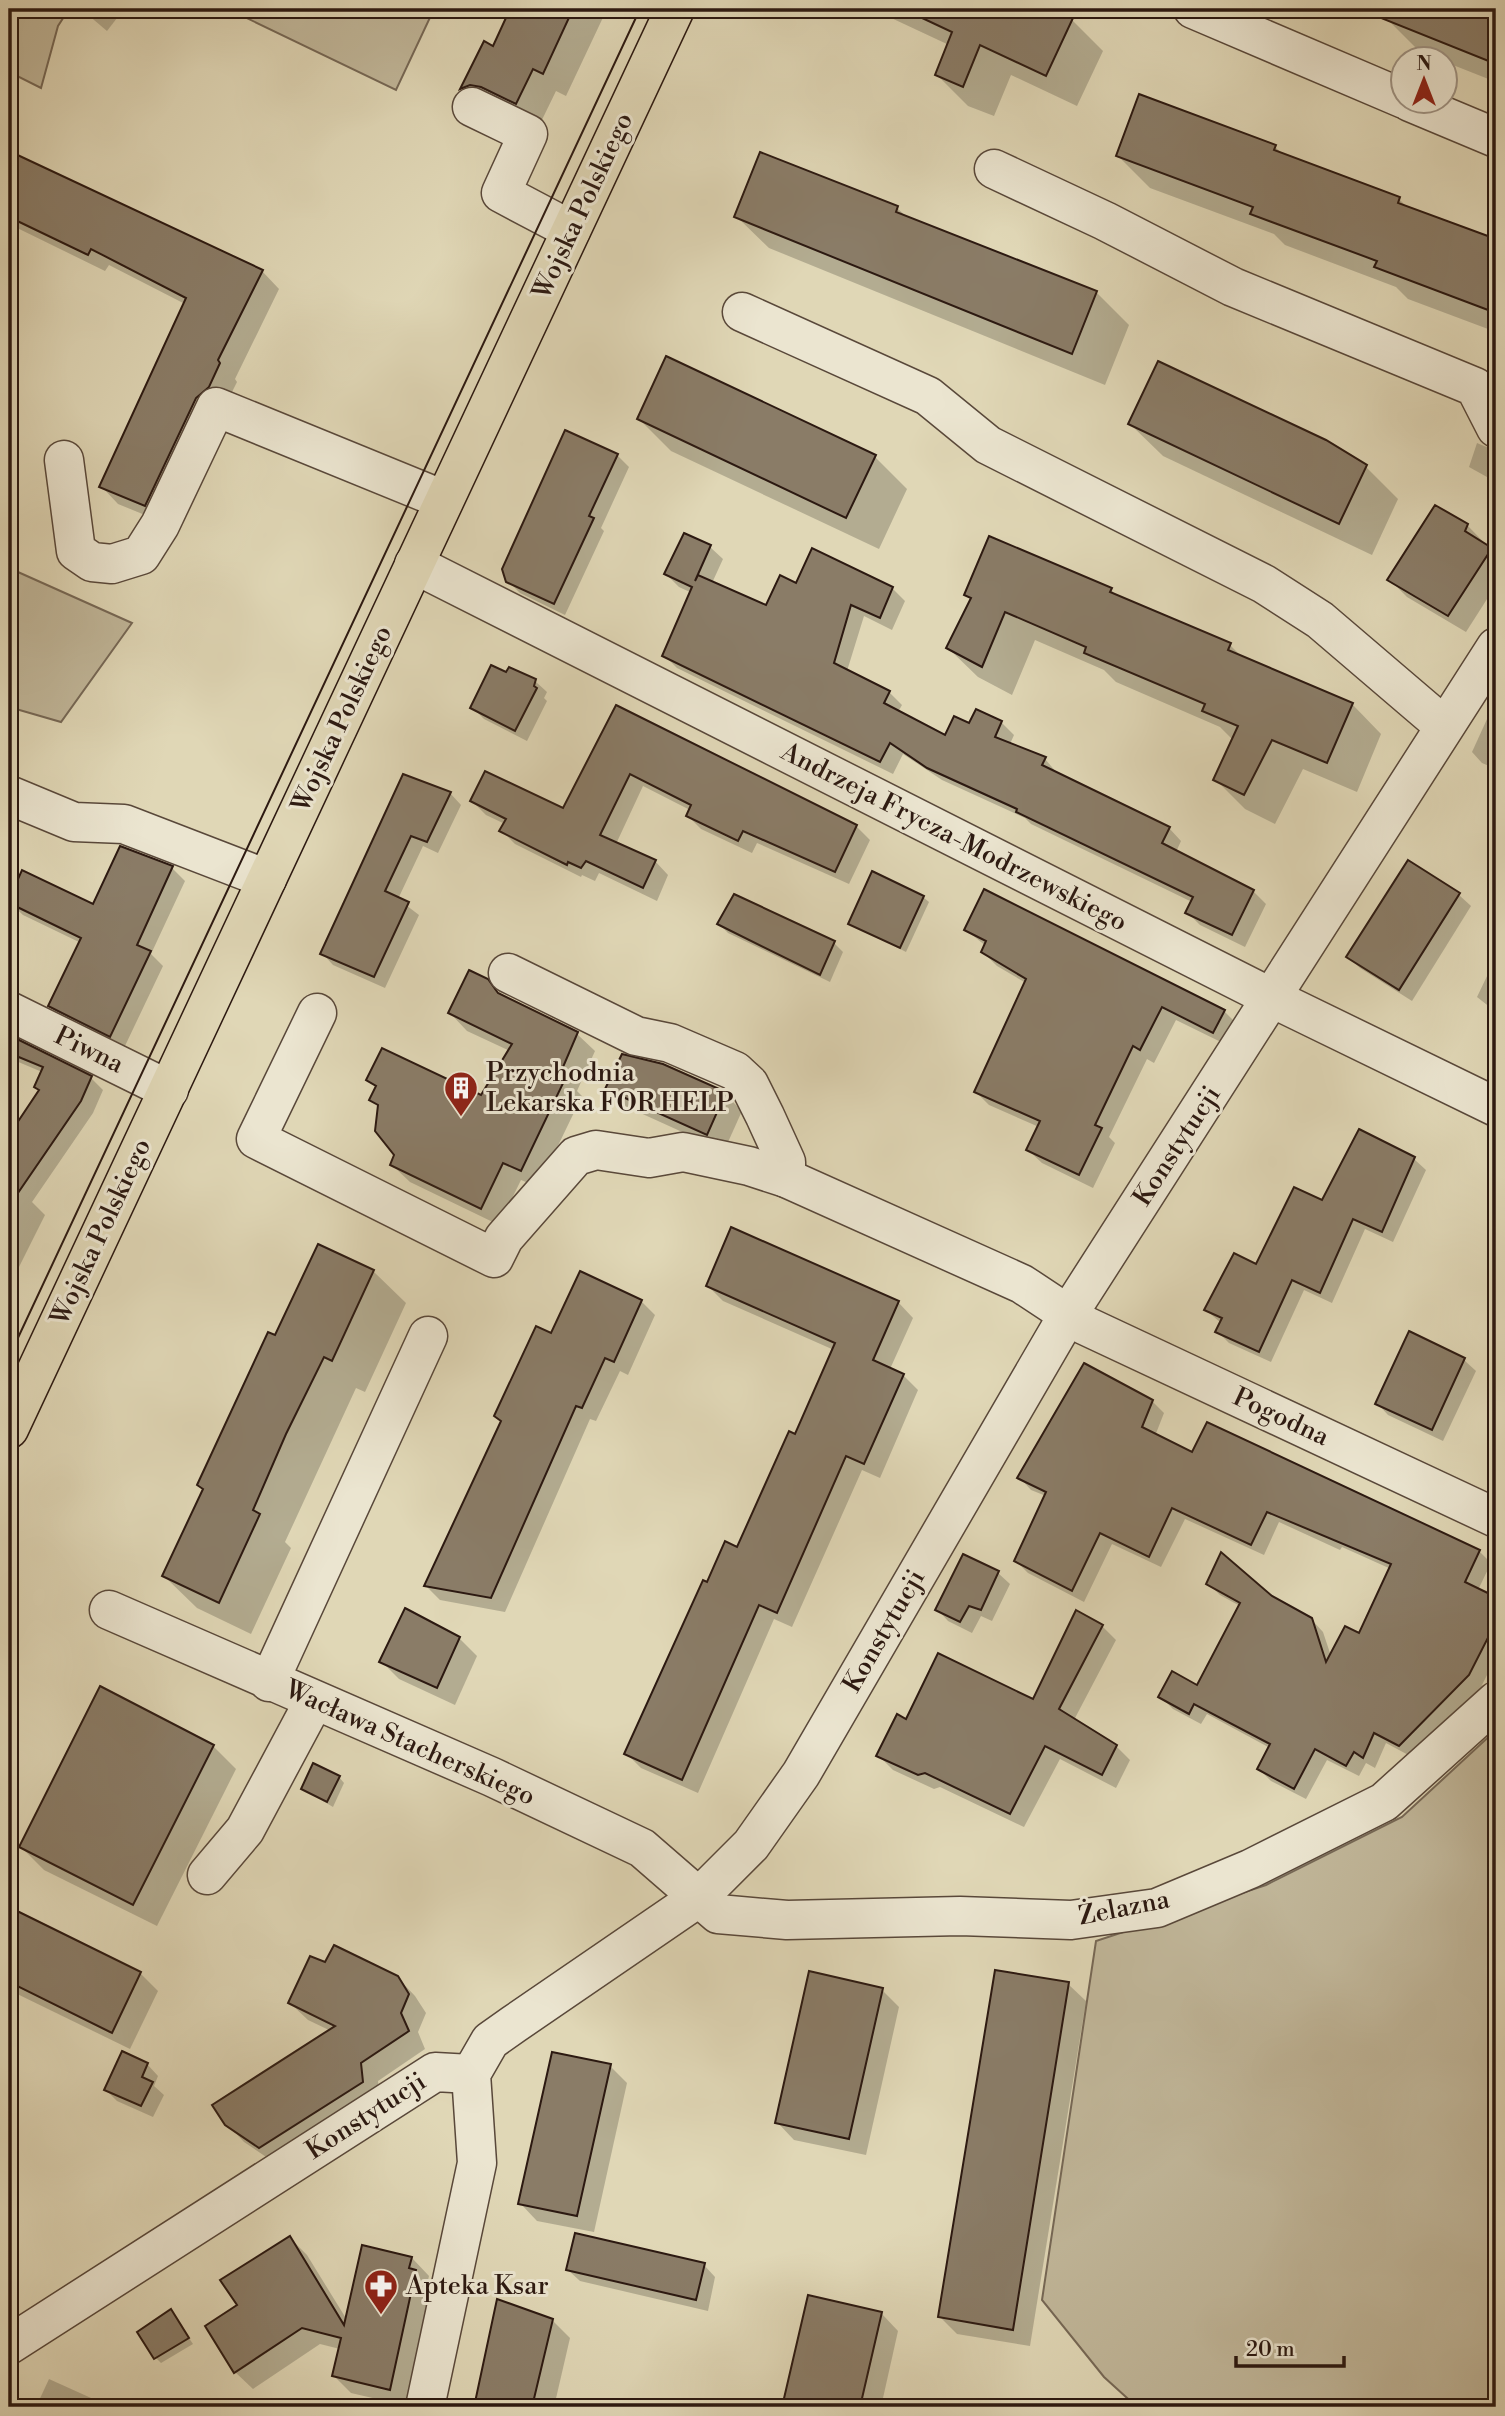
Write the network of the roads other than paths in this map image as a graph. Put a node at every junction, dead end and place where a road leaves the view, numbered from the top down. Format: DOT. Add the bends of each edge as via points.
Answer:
graph roads {
  1 [pos="675,9"];
  2 [pos="1193,9"];
  3 [pos="1390,93"];
  4 [pos="472,107"];
  5 [pos="1443,116"];
  6 [pos="1496,138"];
  7 [pos="994,169"];
  8 [pos="571,230"];
  9 [pos="742,312"];
  10 [pos="1496,428"];
  11 [pos="64,460"];
  12 [pos="444,500"];
  13 [pos="414,564"];
  14 [pos="1496,647"];
  15 [pos="1485,689"];
  16 [pos="1444,726"];
  17 [pos="9,795"];
  18 [pos="267,879"];
  19 [pos="508,973"];
  20 [pos="1272,998"];
  21 [pos="9,1012"];
  22 [pos="317,1013"];
  23 [pos="169,1090"];
  24 [pos="1496,1107"];
  25 [pos="786,1178"];
  26 [pos="1069,1313"];
  27 [pos="428,1336"];
  28 [pos="9,1429"];
  29 [pos="1496,1518"];
  30 [pos="108,1610"];
  31 [pos="269,1682"];
  32 [pos="314,1701"];
  33 [pos="1496,1701"];
  34 [pos="207,1875"];
  35 [pos="698,1898"];
  36 [pos="471,2074"];
  37 [pos="9,2345"];
  38 [pos="425,2407"];
  1 -- 8 [label="main road, Wojska Polskiego"];
  2 -- 3 [label="street"];
  4 -- 8 [label="street" via="528,134 501,193"];
  5 -- 6 [label="street"];
  7 -- 10 [label="street" via="1233,287 1475,387"];
  8 -- 12 [label="main road, Wojska Polskiego"];
  9 -- 16 [label="street" via="928,396 988,445 1264,584 1320,620"];
  11 -- 12 [label="street" via="76,551 92,562 112,564 141,555 216,407"];
  12 -- 13 [label="main road, Wojska Polskiego"];
  13 -- 18 [label="main road, Wojska Polskiego"];
  13 -- 20 [label="street, Andrzeja Frycza-Modrzewskiego"];
  14 -- 15 [label="street, Konstytucji"];
  15 -- 16 [label="street, Konstytucji"];
  16 -- 20 [label="street, Konstytucji"];
  17 -- 18 [label="street" via="74,822 124,824"];
  18 -- 23 [label="main road, Wojska Polskiego"];
  19 -- 25 [label="street" via="636,1036 670,1043 735,1071 749,1084 765,1116 786,1162"];
  20 -- 24 [label="street, Andrzeja Frycza-Modrzewskiego"];
  20 -- 26 [label="street, Konstytucji"];
  21 -- 23 [label="street, Piwna"];
  22 -- 25 [label="street, Pogodna" via="256,1139 494,1258 504,1238 576,1156 596,1150 649,1158 683,1152"];
  23 -- 28 [label="main road, Wojska Polskiego"];
  25 -- 26 [label="street, Pogodna" via="1023,1283"];
  26 -- 29 [label="street, Pogodna" via="1084,1325"];
  26 -- 35 [label="street, Konstytucji" via="801,1774 751,1845"];
  27 -- 31 [label="street"];
  30 -- 31 [label="street, Wacława Stacherskiego"];
  31 -- 32 [label="street, Wacława Stacherskiego"];
  32 -- 34 [label="street" via="244,1830"];
  32 -- 35 [label="street, Wacława Stacherskiego" via="642,1848"];
  33 -- 35 [label="street, Żelazna" via="1384,1802 1250,1869 1157,1908 1070,1920 960,1916 787,1920 718,1914"];
  35 -- 36 [label="street, Konstytucji" via="490,2041"];
  36 -- 37 [label="street, Konstytucji" via="435,2072"];
  36 -- 38 [label="street" via="477,2163"];
}
